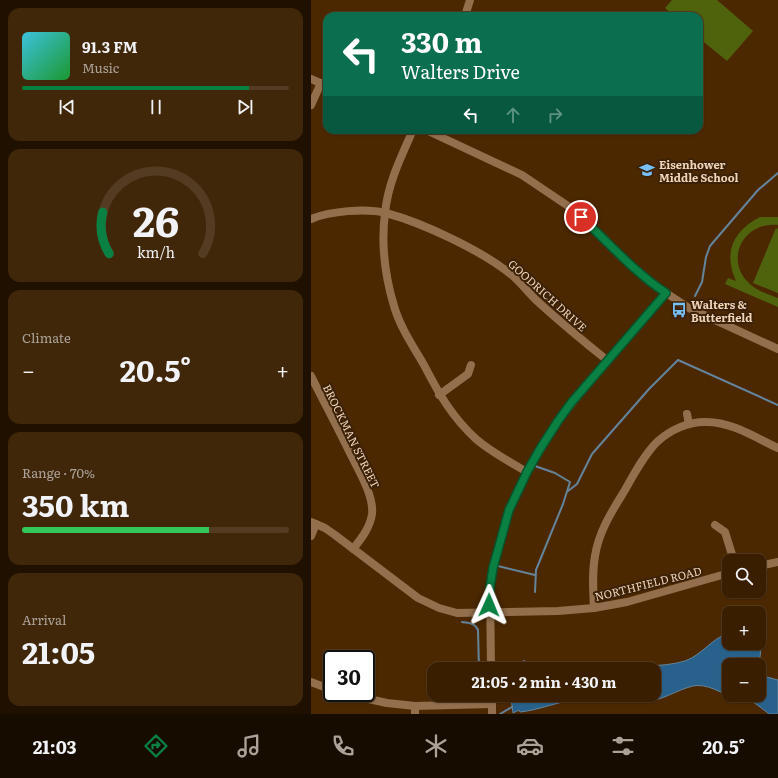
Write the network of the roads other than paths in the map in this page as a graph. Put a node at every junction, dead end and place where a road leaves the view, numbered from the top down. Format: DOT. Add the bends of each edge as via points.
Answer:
graph roads {
  1 [pos="470,0"];
  2 [pos="466,12"];
  3 [pos="311,78"];
  4 [pos="323,84"];
  5 [pos="323,86"];
  6 [pos="311,105"];
  7 [pos="411,134"];
  8 [pos="436,134"];
  9 [pos="385,213"];
  10 [pos="311,219"];
  11 [pos="666,293"];
  12 [pos="778,349"];
  13 [pos="608,361"];
  14 [pos="471,365"];
  15 [pos="311,376"];
  16 [pos="313,386"];
  17 [pos="439,395"];
  18 [pos="687,414"];
  19 [pos="689,424"];
  20 [pos="778,448"];
  21 [pos="527,472"];
  22 [pos="314,523"];
  23 [pos="715,525"];
  24 [pos="311,536"];
  25 [pos="353,549"];
  26 [pos="732,554"];
  27 [pos="778,562"];
  28 [pos="766,565"];
  29 [pos="722,575"];
  30 [pos="594,608"];
  31 [pos="490,613"];
  32 [pos="491,662"];
  33 [pos="311,682"];
  34 [pos="323,687"];
  35 [pos="375,700"];
  36 [pos="471,702"];
  37 [pos="492,702"];
  38 [pos="415,710"];
  39 [pos="492,714"];
  1 -- 2 [label="street"];
  3 -- 4 [label="street"];
  5 -- 6 [label="street"];
  7 -- 9 [label="street" via="392,178"];
  8 -- 11 [label="street" via="497,162 541,187 571,208 621,257"];
  9 -- 10 [label="street, GOODRICH DRIVE" via="349,212"];
  9 -- 13 [label="street, GOODRICH DRIVE" via="438,233 493,262 513,276 562,323"];
  9 -- 17 [label="street" via="383,251 395,307"];
  11 -- 12 [label="street" via="707,317"];
  11 -- 13 [label="street"];
  13 -- 21 [label="street" via="558,421"];
  14 -- 17 [label="street" via="468,374"];
  15 -- 16 [label="street, BROCKMAN STREET"];
  16 -- 25 [label="street, BROCKMAN STREET" via="333,417 371,501 369,527"];
  17 -- 21 [label="street" via="477,439"];
  18 -- 19 [label="street"];
  19 -- 20 [label="street" via="708,422 728,425"];
  19 -- 30 [label="street" via="658,441 651,449 608,518 595,555"];
  21 -- 31 [label="street" via="509,510 496,554 490,587"];
  22 -- 24 [label="street"];
  22 -- 25 [label="street, NORTHFIELD ROAD"];
  23 -- 26 [label="street" via="725,532"];
  25 -- 31 [label="street, NORTHFIELD ROAD" via="418,598 439,608 457,613"];
  27 -- 28 [label="street"];
  29 -- 30 [label="street, NORTHFIELD ROAD" via="627,602"];
  30 -- 31 [label="street, NORTHFIELD ROAD"];
  31 -- 32 [label="street"];
  33 -- 34 [label="street"];
  35 -- 38 [label="street"];
  36 -- 38 [label="street"];
  37 -- 39 [label="street"];
}
